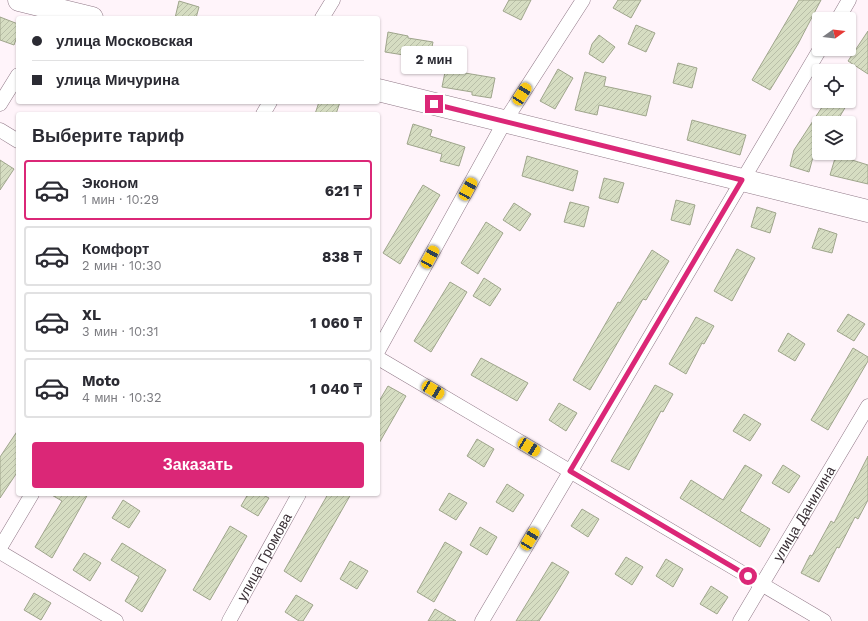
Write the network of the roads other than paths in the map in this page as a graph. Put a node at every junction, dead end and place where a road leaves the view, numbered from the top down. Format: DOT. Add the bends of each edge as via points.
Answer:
graph roads {
  1 [pos="19,0"];
  2 [pos="333,0"];
  3 [pos="583,0"];
  4 [pos="850,0"];
  5 [pos="58,9"];
  6 [pos="842,12"];
  7 [pos="84,16"];
  8 [pos="323,16"];
  9 [pos="816,56"];
  10 [pos="16,78"];
  11 [pos="380,90"];
  12 [pos="0,104"];
  13 [pos="505,121"];
  14 [pos="0,130"];
  15 [pos="16,140"];
  16 [pos="742,180"];
  17 [pos="868,211"];
  18 [pos="380,347"];
  19 [pos="380,359"];
  20 [pos="868,406"];
  21 [pos="570,471"];
  22 [pos="31,496"];
  23 [pos="298,496"];
  24 [pos="0,548"];
  25 [pos="0,552"];
  26 [pos="762,584"];
  27 [pos="116,621"];
  28 [pos="229,621"];
  29 [pos="482,621"];
  30 [pos="740,621"];
  31 [pos="824,621"];
  1 -- 5 [label="main road"];
  2 -- 8 [label="street"];
  3 -- 13 [label="street"];
  4 -- 6 [label="street"];
  5 -- 7 [label="main road"];
  9 -- 16 [label="street"];
  10 -- 12 [label="street"];
  11 -- 13 [label="main road"];
  13 -- 16 [label="main road"];
  13 -- 18 [label="street"];
  14 -- 15 [label="street"];
  16 -- 17 [label="main road"];
  16 -- 21 [label="street"];
  19 -- 21 [label="street"];
  20 -- 26 [label="street, улица Данилина"];
  21 -- 26 [label="street"];
  21 -- 29 [label="street"];
  22 -- 24 [label="street"];
  23 -- 28 [label="street, улица Громова"];
  25 -- 27 [label="street"];
  26 -- 30 [label="street, улица Данилина"];
  26 -- 31 [label="street"];
}
